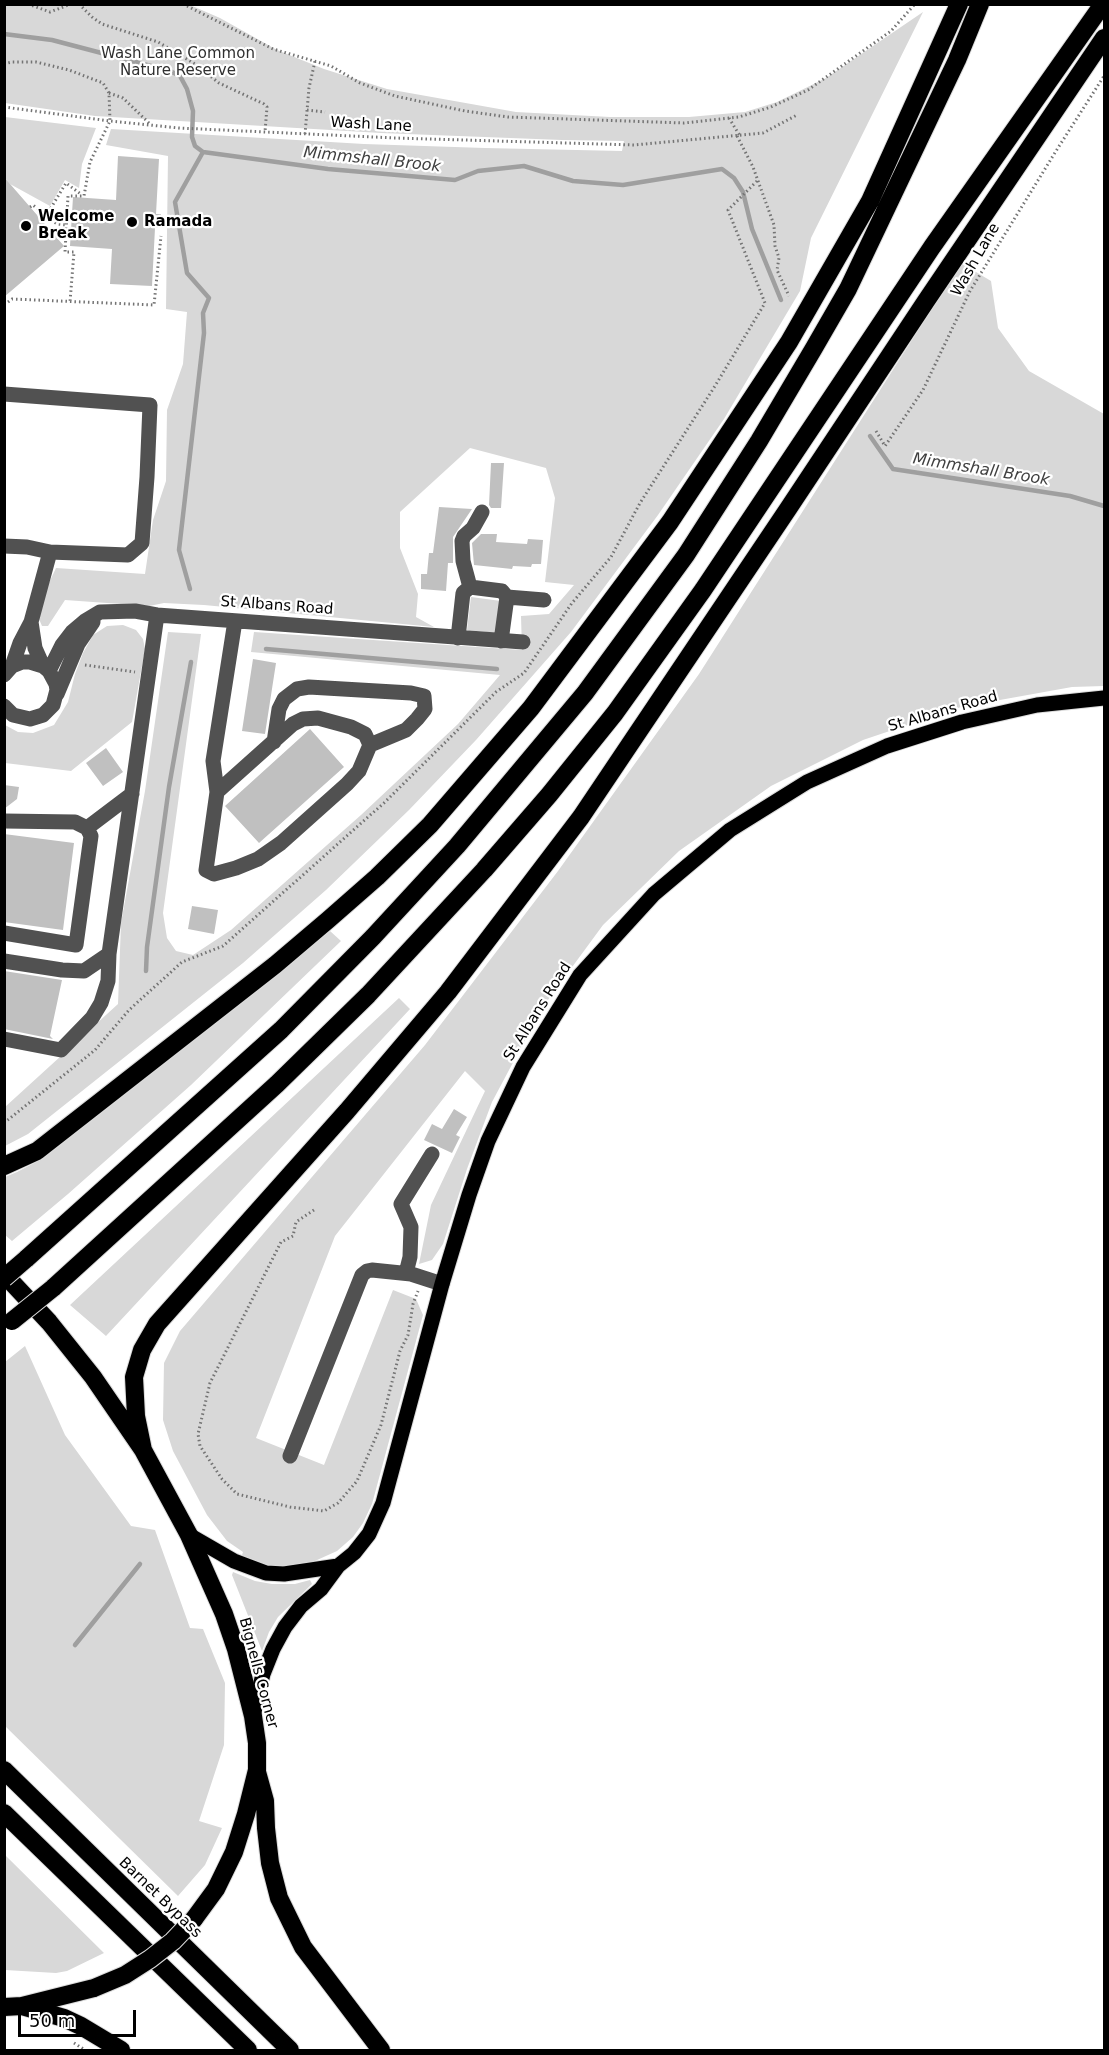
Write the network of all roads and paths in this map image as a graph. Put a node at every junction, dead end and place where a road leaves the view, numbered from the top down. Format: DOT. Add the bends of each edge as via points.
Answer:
graph roads {
  1 [pos="28,4"];
  2 [pos="80,4"];
  3 [pos="183,4"];
  4 [pos="915,4"];
  5 [pos="958,4"];
  6 [pos="980,4"];
  7 [pos="1103,4"];
  8 [pos="70,5"];
  9 [pos="1104,38"];
  10 [pos="315,61"];
  11 [pos="4,64"];
  12 [pos="1104,76"];
  13 [pos="110,93"];
  14 [pos="4,107"];
  15 [pos="307,110"];
  16 [pos="325,112"];
  17 [pos="797,115"];
  18 [pos="729,118"];
  19 [pos="110,121"];
  20 [pos="152,125"];
  21 [pos="265,132"];
  22 [pos="305,134"];
  23 [pos="738,136"];
  24 [pos="758,180"];
  25 [pos="84,196"];
  26 [pos="30,207"];
  27 [pos="46,216"];
  28 [pos="66,225"];
  29 [pos="161,236"];
  30 [pos="789,296"];
  31 [pos="70,302"];
  32 [pos="8,303"];
  33 [pos="4,394"];
  34 [pos="876,431"];
  35 [pos="482,512"];
  36 [pos="4,546"];
  37 [pos="50,552"];
  38 [pos="470,587"];
  39 [pos="507,597"];
  40 [pos="544,600"];
  41 [pos="100,612"];
  42 [pos="157,615"];
  43 [pos="235,621"];
  44 [pos="31,622"];
  45 [pos="458,638"];
  46 [pos="501,641"];
  47 [pos="523,642"];
  48 [pos="78,663"];
  49 [pos="46,668"];
  50 [pos="7,671"];
  51 [pos="148,674"];
  52 [pos="56,695"];
  53 [pos="1104,698"];
  54 [pos="4,706"];
  55 [pos="274,742"];
  56 [pos="370,745"];
  57 [pos="217,792"];
  58 [pos="132,794"];
  59 [pos="4,821"];
  60 [pos="87,828"];
  61 [pos="4,933"];
  62 [pos="109,954"];
  63 [pos="4,961"];
  64 [pos="4,1039"];
  65 [pos="4,1123"];
  66 [pos="432,1154"];
  67 [pos="4,1166"];
  68 [pos="406,1273"];
  69 [pos="4,1276"];
  70 [pos="442,1284"];
  71 [pos="8,1324"];
  72 [pos="143,1450"];
  73 [pos="290,1456"];
  74 [pos="189,1535"];
  75 [pos="338,1566"];
  76 [pos="253,1716"];
  77 [pos="4,1770"];
  78 [pos="257,1770"];
  79 [pos="4,1813"];
  80 [pos="13,2007"];
  81 [pos="73,2042"];
  82 [pos="85,2050"];
  83 [pos="121,2050"];
  84 [pos="248,2050"];
  85 [pos="290,2050"];
  86 [pos="381,2050"];
  1 -- 8 [label="path" via="50,12"];
  2 -- 21 [label="path" via="102,24 158,42 219,83 264,104"];
  3 -- 10 [label="path" via="265,46"];
  4 -- 18 [label="path" via="891,31 808,90 771,107"];
  5 -- 67 [label="highway" via="870,201 789,342 670,522 531,708 430,825 328,920 37,1151"];
  6 -- 69 [label="highway, bridge" via="848,289 759,441 686,555 585,693 457,846 306,1005"];
  7 -- 71 [label="highway, bridge" via="932,247 703,590 578,759 484,870 368,995 277,1084 53,1288"];
  9 -- 72 [label="highway" via="581,817 426,1017 157,1324 142,1350 134,1377"];
  10 -- 15 [label="path"];
  10 -- 18 [label="path" via="394,96 507,117 684,123"];
  11 -- 13 [label="path" via="36,62 69,70 103,83"];
  12 -- 34 [label="path, Wash Lane" via="970,291 923,390 885,446"];
  13 -- 19 [label="path"];
  13 -- 20 [label="path" via="123,98"];
  14 -- 19 [label="path, Wash Lane"];
  15 -- 16 [label="path"];
  15 -- 22 [label="path"];
  17 -- 23 [label="path, Wash Lane" via="763,133"];
  18 -- 23 [label="path"];
  19 -- 20 [label="path, Wash Lane"];
  19 -- 25 [label="path" via="90,162"];
  20 -- 21 [label="path, Wash Lane"];
  21 -- 22 [label="path, Wash Lane"];
  22 -- 23 [label="path, Wash Lane" via="634,145"];
  23 -- 24 [label="path"];
  24 -- 30 [label="path" via="774,225 777,270"];
  24 -- 65 [label="path" via="729,210 765,303 640,503 611,558 572,603 524,673 496,692 385,802 223,946 182,962 129,1010 95,1050"];
  25 -- 27 [label="path" via="66,183"];
  25 -- 28 [label="path" via="68,196"];
  26 -- 27 [label="path" via="33,205"];
  27 -- 28 [label="path"];
  28 -- 31 [label="path" via="65,252 74,252"];
  29 -- 31 [label="path" via="154,304"];
  31 -- 32 [label="path" via="12,299"];
  33 -- 37 [label="street" via="150,405 142,543 128,555"];
  35 -- 38 [label="street" via="462,541"];
  36 -- 37 [label="street"];
  37 -- 44 [label="street"];
  38 -- 39 [label="street" via="502,591"];
  38 -- 45 [label="street" via="463,593"];
  39 -- 40 [label="street"];
  39 -- 46 [label="street"];
  41 -- 42 [label="street, St Albans Road"];
  41 -- 49 [label="street" via="72,632"];
  41 -- 52 [label="street" via="78,644"];
  42 -- 43 [label="street, St Albans Road"];
  42 -- 51 [label="street"];
  43 -- 45 [label="street, St Albans Road"];
  43 -- 57 [label="street" via="213,761"];
  44 -- 49 [label="street" via="35,648"];
  44 -- 50 [label="street"];
  45 -- 46 [label="street, St Albans Road"];
  46 -- 47 [label="street, St Albans Road"];
  48 -- 51 [label="path"];
  49 -- 50 [label="street" via="22,662"];
  49 -- 52 [label="street" via="56,684"];
  51 -- 58 [label="street"];
  52 -- 54 [label="street" via="43,715 30,719 13,715"];
  53 -- 70 [label="main road, St Albans Road" via="1036,705 962,722 887,746 807,782 730,830 654,894 580,975 523,1067 488,1141"];
  55 -- 56 [label="street" via="292,724 318,718 365,734"];
  55 -- 56 [label="street" via="279,709 297,689 424,696 425,709 406,730"];
  55 -- 57 [label="street"];
  56 -- 57 [label="street" via="359,771 280,843 258,860 214,874 206,870"];
  58 -- 60 [label="street"];
  58 -- 62 [label="street"];
  59 -- 60 [label="street" via="75,822"];
  60 -- 61 [label="street" via="91,836 76,945"];
  62 -- 63 [label="street" via="84,971"];
  62 -- 64 [label="street" via="108,981 101,1003 61,1050"];
  66 -- 68 [label="street" via="401,1204 411,1227"];
  68 -- 70 [label="street"];
  68 -- 73 [label="street" via="372,1270 362,1275"];
  69 -- 72 [label="highway, Bignells Corner" via="50,1322"];
  70 -- 75 [label="main road, St Albans Road" via="382,1503 369,1534"];
  72 -- 74 [label="highway, Bignells Corner"];
  74 -- 75 [label="main road" via="234,1562 266,1573"];
  74 -- 76 [label="highway, Bignells Corner" via="224,1614"];
  75 -- 76 [label="main road, St Albans Road" via="285,1627 262,1674"];
  76 -- 78 [label="highway, Bignells Corner"];
  77 -- 85 [label="highway, Barnet Bypass"];
  78 -- 80 [label="highway, Bignells Corner, bridge" via="234,1852 216,1889 173,1941 125,1975 94,1988"];
  78 -- 86 [label="highway" via="266,1801 270,1863 279,1898 303,1947"];
  79 -- 84 [label="highway"];
  80 -- 83 [label="highway" via="64,2019"];
  81 -- 82 [label="path"];
}
